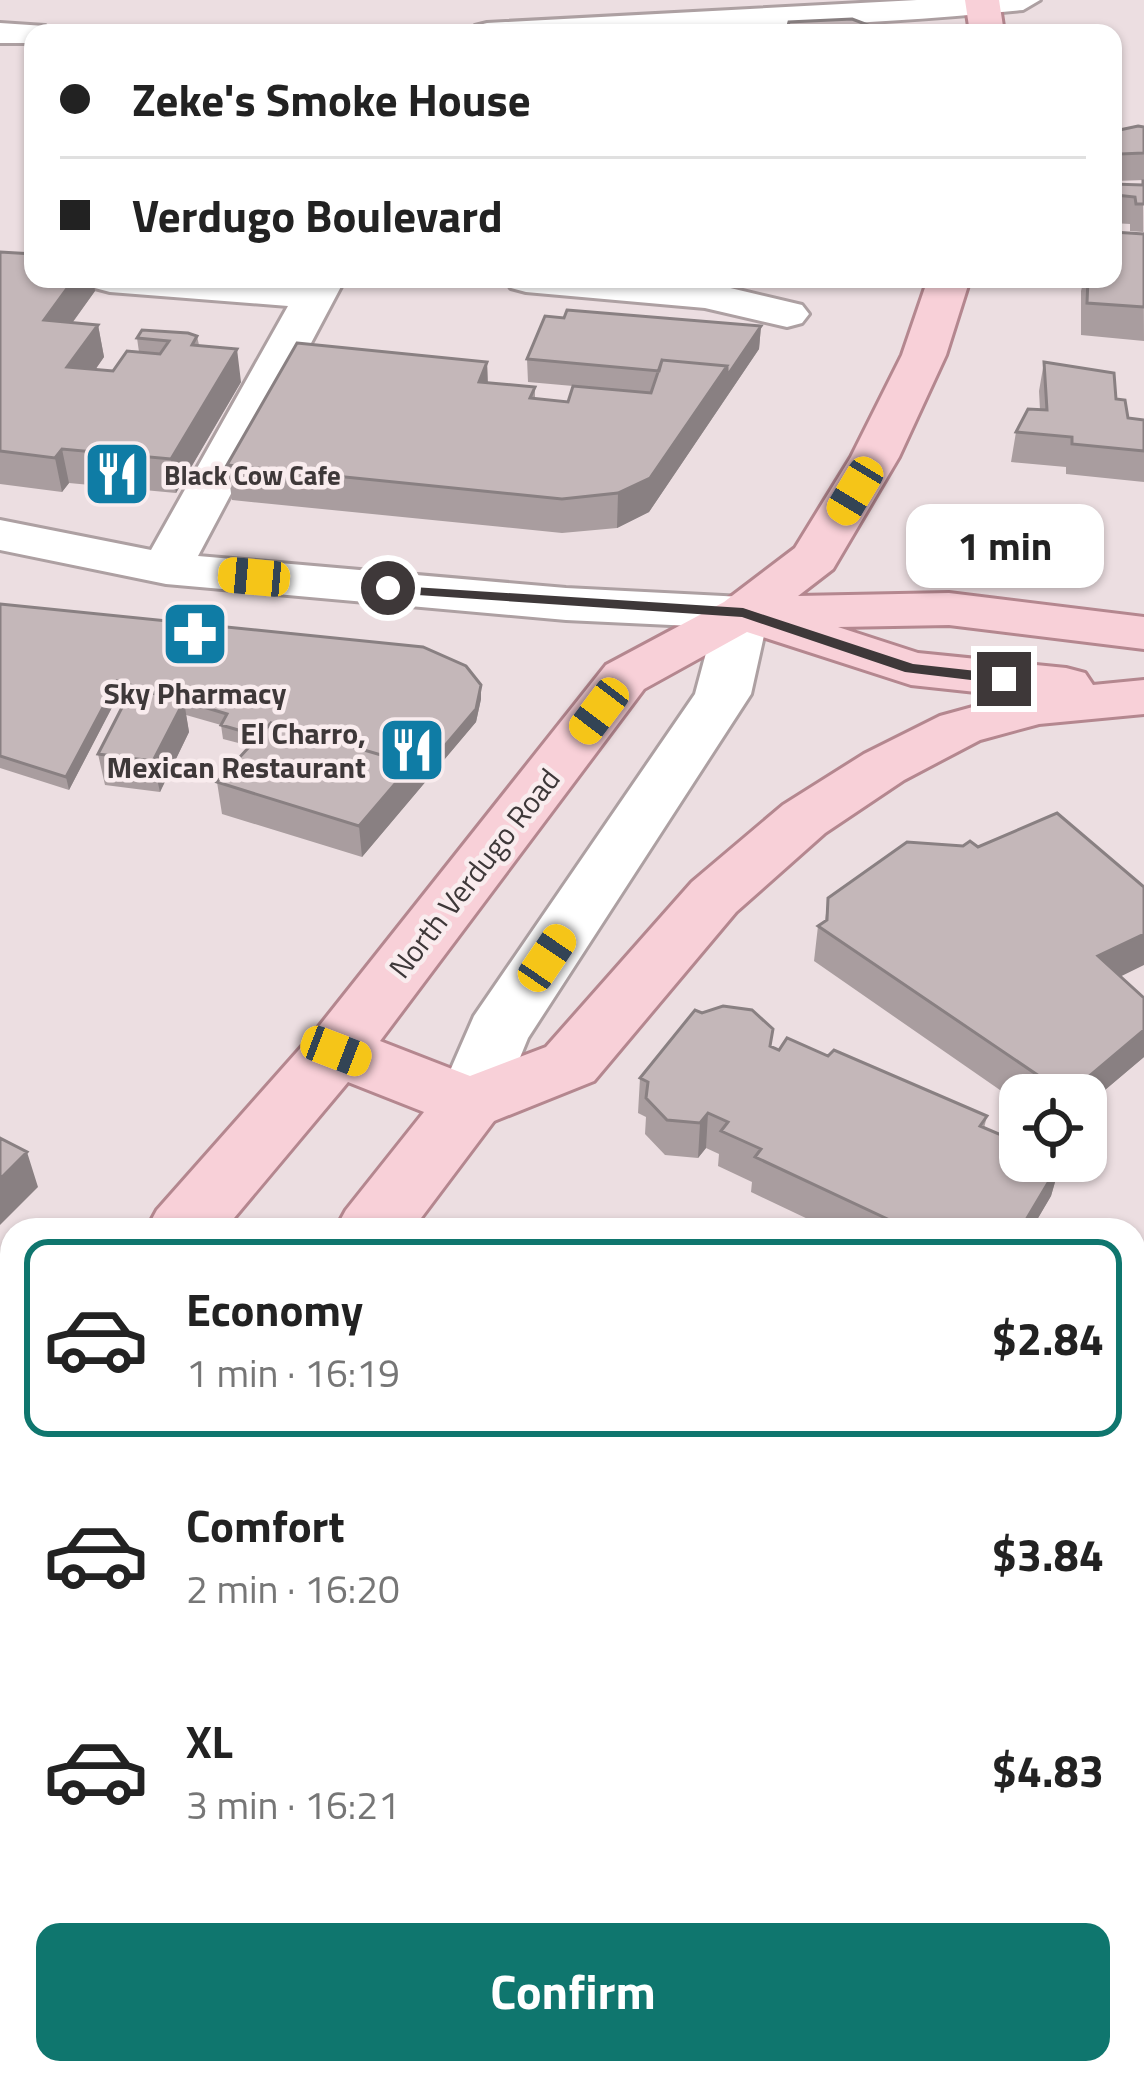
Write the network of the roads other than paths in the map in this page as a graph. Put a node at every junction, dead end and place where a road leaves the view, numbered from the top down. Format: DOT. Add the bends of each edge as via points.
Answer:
graph roads {
  1 [pos="1024,0"];
  2 [pos="984,12"];
  3 [pos="540,15"];
  4 [pos="319,288"];
  5 [pos="627,288"];
  6 [pos="946,288"];
  7 [pos="787,314"];
  8 [pos="0,535"];
  9 [pos="166,569"];
  10 [pos="743,613"];
  11 [pos="1144,633"];
  12 [pos="1144,696"];
  13 [pos="336,1051"];
  14 [pos="470,1103"];
  15 [pos="192,1218"];
  16 [pos="380,1218"];
  1 -- 2 [label="street"];
  2 -- 3 [label="street"];
  4 -- 9 [label="street"];
  5 -- 7 [label="street"];
  6 -- 10 [label="main road, North Verdugo Road" via="875,458 815,558"];
  8 -- 9 [label="street"];
  9 -- 10 [label="street"];
  10 -- 11 [label="main road" via="949,609"];
  10 -- 12 [label="main road" via="911,669"];
  10 -- 13 [label="main road, North Verdugo Road" via="625,677"];
  10 -- 14 [label="street" via="723,694 496,1033"];
  12 -- 14 [label="main road" via="1037,707 959,728 884,766 804,818 714,897 570,1064"];
  13 -- 14 [label="main road"];
  13 -- 15 [label="main road, North Verdugo Road"];
  14 -- 16 [label="main road"];
}
